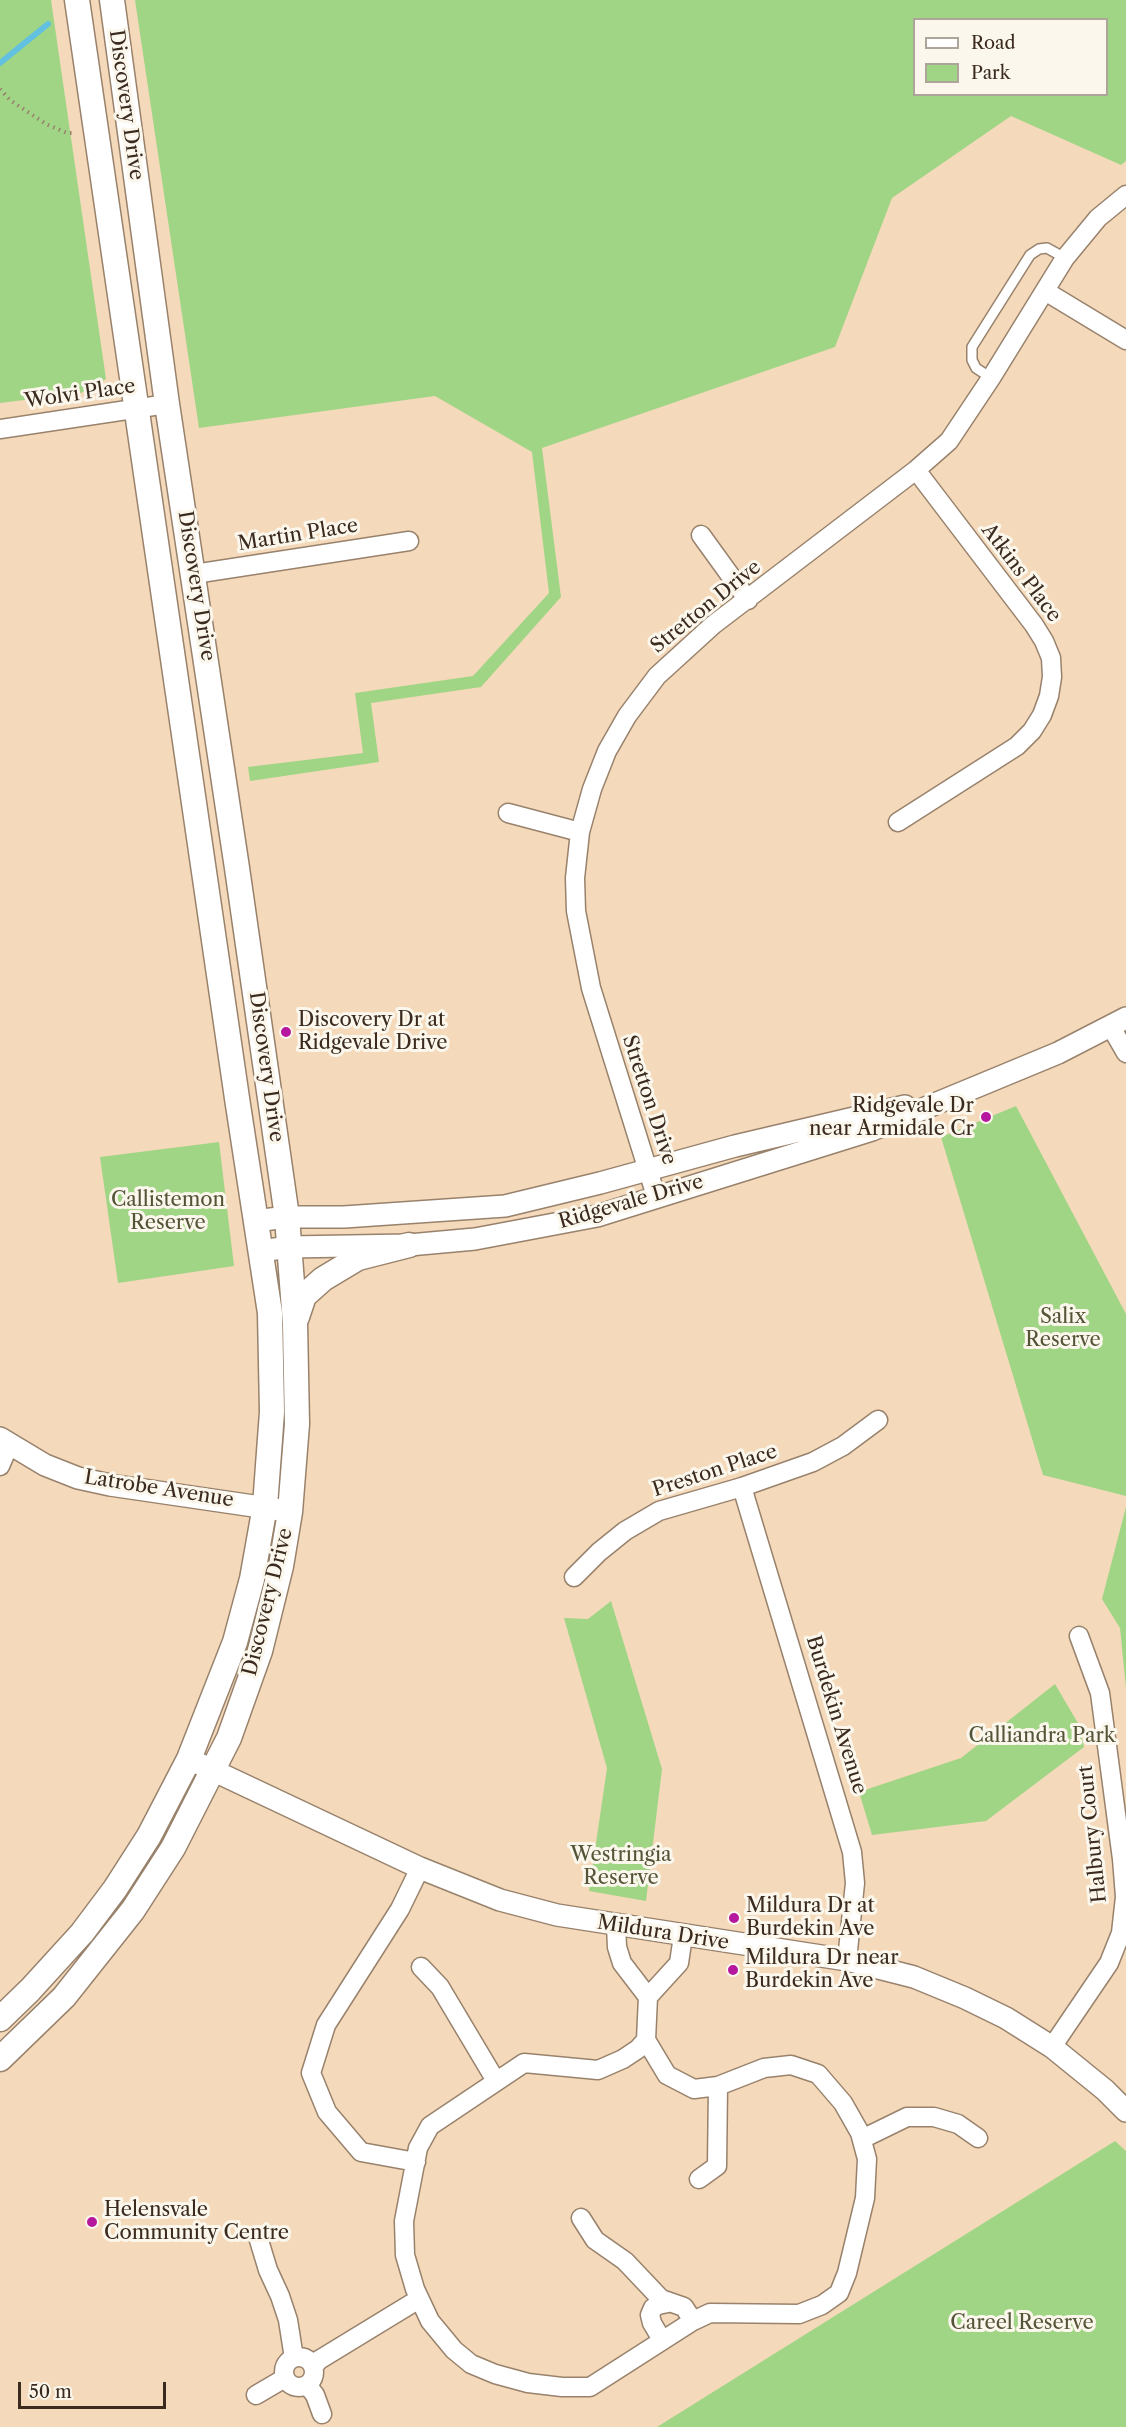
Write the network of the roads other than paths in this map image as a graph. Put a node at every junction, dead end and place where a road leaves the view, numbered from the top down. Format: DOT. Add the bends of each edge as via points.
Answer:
graph roads {
  1 [pos="77,0"];
  2 [pos="112,0"];
  3 [pos="1126,195"];
  4 [pos="1065,258"];
  5 [pos="1045,291"];
  6 [pos="1126,340"];
  7 [pos="991,378"];
  8 [pos="167,404"];
  9 [pos="136,409"];
  10 [pos="0,429"];
  11 [pos="916,470"];
  12 [pos="701,535"];
  13 [pos="409,541"];
  14 [pos="194,574"];
  15 [pos="748,600"];
  16 [pos="508,813"];
  17 [pos="898,822"];
  18 [pos="580,832"];
  19 [pos="1118,1022"];
  20 [pos="1126,1053"];
  21 [pos="952,1096"];
  22 [pos="648,1169"];
  23 [pos="656,1196"];
  24 [pos="287,1217"];
  25 [pos="255,1221"];
  26 [pos="409,1245"];
  27 [pos="289,1247"];
  28 [pos="261,1251"];
  29 [pos="295,1323"];
  30 [pos="879,1420"];
  31 [pos="4,1441"];
  32 [pos="0,1467"];
  33 [pos="742,1487"];
  34 [pos="265,1506"];
  35 [pos="290,1512"];
  36 [pos="574,1577"];
  37 [pos="1079,1636"];
  38 [pos="189,1759"];
  39 [pos="213,1770"];
  40 [pos="420,1868"];
  41 [pos="616,1926"];
  42 [pos="683,1936"];
  43 [pos="847,1960"];
  44 [pos="421,1967"];
  45 [pos="648,1997"];
  46 [pos="0,2019"];
  47 [pos="646,2040"];
  48 [pos="1052,2047"];
  49 [pos="0,2059"];
  50 [pos="496,2081"];
  51 [pos="718,2086"];
  52 [pos="1126,2110"];
  53 [pos="978,2138"];
  54 [pos="862,2139"];
  55 [pos="416,2162"];
  56 [pos="699,2179"];
  57 [pos="581,2218"];
  58 [pos="258,2237"];
  59 [pos="419,2299"];
  60 [pos="668,2303"];
  61 [pos="693,2321"];
  62 [pos="662,2340"];
  63 [pos="294,2358"];
  64 [pos="314,2366"];
  65 [pos="285,2378"];
  66 [pos="308,2386"];
  67 [pos="256,2396"];
  68 [pos="322,2414"];
  1 -- 9 [label="main road, Discovery Drive"];
  2 -- 8 [label="main road, Discovery Drive"];
  3 -- 4 [label="street, Stretton Drive" via="1098,218"];
  4 -- 5 [label="street, Stretton Drive"];
  4 -- 7 [label="lane" via="1047,248 1030,255 972,346 976,368"];
  5 -- 6 [label="street"];
  5 -- 7 [label="street, Stretton Drive"];
  7 -- 11 [label="street, Stretton Drive" via="949,441"];
  8 -- 9 [label="street, Wolvi Place"];
  8 -- 14 [label="main road, Discovery Drive"];
  9 -- 10 [label="street, Wolvi Place"];
  9 -- 25 [label="main road, Discovery Drive"];
  11 -- 15 [label="street, Stretton Drive"];
  11 -- 17 [label="street, Atkins Place" via="1034,625 1051,658 1052,677 1042,715 1017,746"];
  12 -- 15 [label="street"];
  13 -- 14 [label="street, Martin Place"];
  14 -- 24 [label="main road, Discovery Drive"];
  15 -- 18 [label="street, Stretton Drive" via="713,625 657,676 627,716 607,751"];
  16 -- 18 [label="street"];
  18 -- 22 [label="street, Stretton Drive" via="575,878 582,949"];
  19 -- 20 [label="street"];
  19 -- 21 [label="street, Ridgevale Drive" via="1058,1053"];
  21 -- 22 [label="street, Ridgevale Drive"];
  21 -- 23 [label="street, Ridgevale Drive" via="872,1130"];
  22 -- 23 [label="street, Stretton Drive"];
  22 -- 24 [label="street, Ridgevale Drive" via="505,1206"];
  23 -- 26 [label="street, Ridgevale Drive" via="586,1218 476,1239"];
  24 -- 25 [label="street, Ridgevale Drive"];
  24 -- 27 [label="main road, Discovery Drive"];
  25 -- 28 [label="main road, Discovery Drive"];
  26 -- 27 [label="street, Ridgevale Drive"];
  26 -- 29 [label="main road" via="358,1258 323,1279 304,1296"];
  27 -- 28 [label="street, Ridgevale Drive"];
  27 -- 29 [label="main road, Discovery Drive"];
  28 -- 34 [label="main road, Discovery Drive" via="270,1312 272,1401"];
  29 -- 35 [label="main road, Discovery Drive" via="297,1424"];
  30 -- 33 [label="street, Preston Place" via="813,1462"];
  31 -- 32 [label="street"];
  31 -- 34 [label="street, Latrobe Avenue" via="45,1465 78,1478"];
  33 -- 36 [label="street, Preston Place" via="659,1511 599,1552"];
  33 -- 43 [label="street, Burdekin Avenue" via="852,1852 855,1883"];
  34 -- 35 [label="street, Latrobe Avenue"];
  34 -- 38 [label="main road, Discovery Drive" via="244,1611"];
  35 -- 39 [label="main road, Discovery Drive" via="260,1651"];
  37 -- 48 [label="street, Halbury Court" via="1100,1693 1125,1897 1121,1933 1109,1963"];
  38 -- 39 [label="street, Mildura Drive"];
  38 -- 46 [label="main road, Discovery Drive" via="149,1836 115,1888 81,1933"];
  39 -- 40 [label="street, Mildura Drive"];
  39 -- 49 [label="main road, Discovery Drive" via="172,1848 132,1910 64,1997"];
  40 -- 41 [label="street, Mildura Drive" via="500,1900 557,1916"];
  40 -- 55 [label="street" via="400,1909 326,2025 311,2073 327,2112 361,2152"];
  41 -- 42 [label="street, Mildura Drive"];
  41 -- 45 [label="street" via="622,1963"];
  42 -- 43 [label="street, Mildura Drive"];
  42 -- 45 [label="street" via="679,1963"];
  43 -- 48 [label="street, Mildura Drive" via="914,1977 965,1998"];
  44 -- 50 [label="street" via="440,1987"];
  45 -- 47 [label="street"];
  47 -- 50 [label="street" via="624,2059 598,2070 524,2063"];
  47 -- 51 [label="street" via="667,2075 693,2090"];
  48 -- 52 [label="street, Mildura Drive"];
  50 -- 55 [label="street" via="430,2126 418,2148"];
  51 -- 54 [label="street" via="764,2068 791,2064 818,2074 843,2103"];
  51 -- 56 [label="street" via="717,2166"];
  53 -- 54 [label="street" via="958,2124 934,2117 906,2117"];
  54 -- 61 [label="street" via="867,2159 865,2198 839,2293 799,2314 710,2313"];
  55 -- 59 [label="street" via="404,2221 405,2255"];
  57 -- 60 [label="street" via="595,2240 625,2261"];
  58 -- 63 [label="street" via="288,2320"];
  59 -- 62 [label="street" via="430,2321 471,2364 528,2383 590,2387"];
  59 -- 64 [label="street"];
  60 -- 61 [label="street" via="684,2307"];
  60 -- 62 [label="street" via="658,2304 650,2315"];
  61 -- 62 [label="street"];
  63 -- 64 [label="street" via="304,2358"];
  63 -- 65 [label="street" via="285,2367"];
  64 -- 66 [label="street" via="315,2374"];
  65 -- 66 [label="street" via="295,2387"];
  65 -- 67 [label="street"];
  66 -- 68 [label="street"];
}
